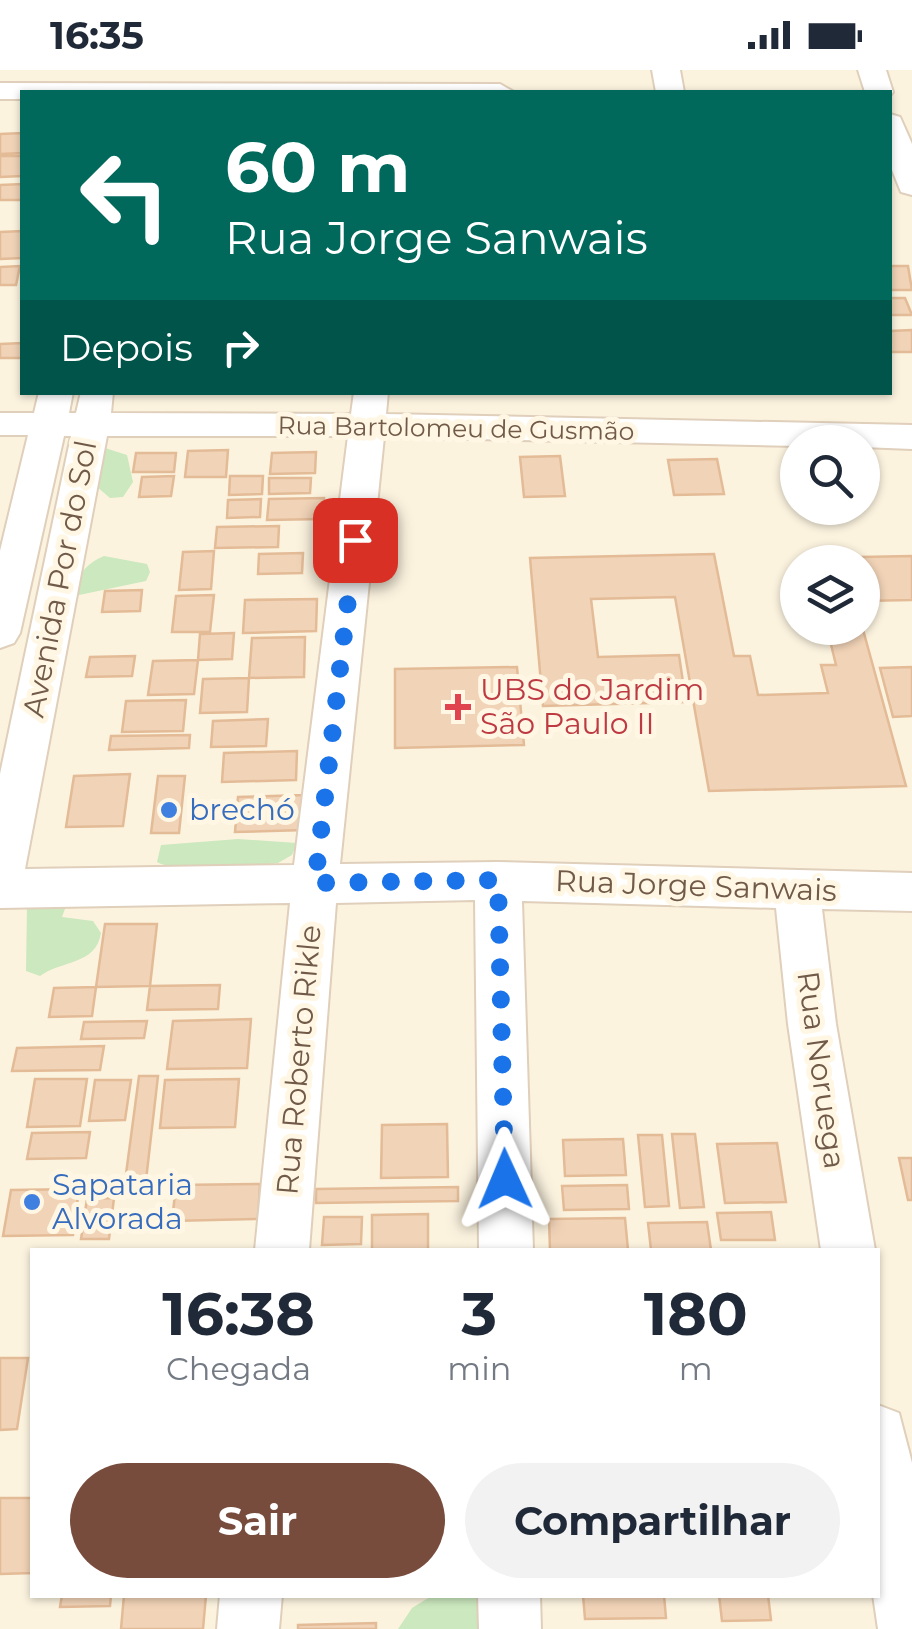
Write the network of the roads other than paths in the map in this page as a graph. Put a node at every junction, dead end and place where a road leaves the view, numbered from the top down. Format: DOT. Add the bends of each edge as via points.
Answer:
graph roads {
  1 [pos="892,129"];
  2 [pos="912,186"];
  3 [pos="720,395"];
  4 [pos="52,408"];
  5 [pos="94,408"];
  6 [pos="369,409"];
  7 [pos="0,424"];
  8 [pos="726,433"];
  9 [pos="912,437"];
  10 [pos="0,633"];
  11 [pos="498,880"];
  12 [pos="315,883"];
  13 [pos="0,886"];
  14 [pos="796,889"];
  15 [pos="912,892"];
  16 [pos="282,1248"];
  17 [pos="506,1248"];
  18 [pos="848,1248"];
  19 [pos="880,1447"];
  20 [pos="251,1598"];
  21 [pos="509,1598"];
  22 [pos="248,1629"];
  23 [pos="510,1629"];
  24 [pos="909,1629"];
  1 -- 2 [label="street"];
  3 -- 8 [label="street"];
  4 -- 5 [label="street, Rua Bartolomeu de Gusmão"];
  4 -- 7 [label="street, Rua Bartolomeu de Gusmão"];
  4 -- 10 [label="street, Avenida Por do Sol"];
  5 -- 6 [label="street, Rua Bartolomeu de Gusmão"];
  5 -- 13 [label="street, Avenida Por do Sol"];
  6 -- 8 [label="street, Rua Bartolomeu de Gusmão"];
  6 -- 12 [label="street, Rua Roberto Rikle"];
  8 -- 9 [label="street, Rua Bartolomeu de Gusmão"];
  11 -- 12 [label="street, Rua Jorge Sanwais"];
  11 -- 14 [label="street, Rua Jorge Sanwais"];
  11 -- 17 [label="street"];
  12 -- 13 [label="street, Rua Jorge Sanwais"];
  12 -- 16 [label="street, Rua Roberto Rikle"];
  14 -- 15 [label="street, Rua Jorge Sanwais"];
  14 -- 18 [label="street, Rua Noruega"];
  19 -- 24 [label="street"];
  20 -- 22 [label="street"];
  21 -- 23 [label="street"];
}
